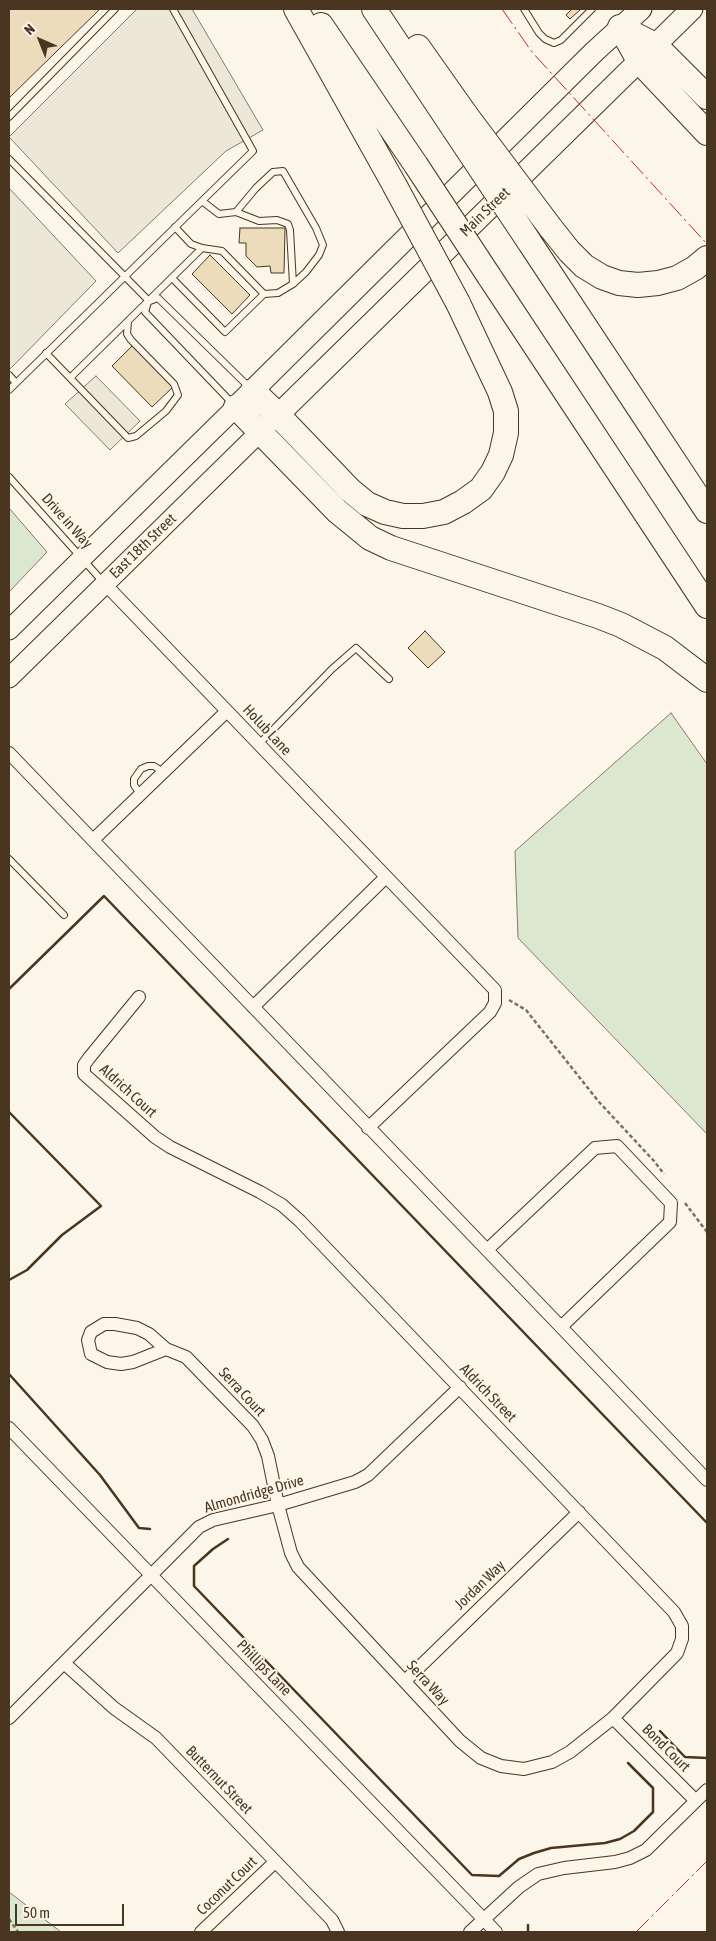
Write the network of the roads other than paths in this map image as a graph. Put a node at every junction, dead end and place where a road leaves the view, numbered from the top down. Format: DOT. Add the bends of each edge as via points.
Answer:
graph roads {
  1 [pos="115,9"];
  2 [pos="172,9"];
  3 [pos="296,9"];
  4 [pos="310,9"];
  5 [pos="374,9"];
  6 [pos="392,9"];
  7 [pos="524,9"];
  8 [pos="592,9"];
  9 [pos="641,9"];
  10 [pos="692,9"];
  11 [pos="620,27"];
  12 [pos="647,53"];
  13 [pos="707,97"];
  14 [pos="9,117"];
  15 [pos="460,122"];
  16 [pos="707,133"];
  17 [pos="9,159"];
  18 [pos="202,201"];
  19 [pos="236,212"];
  20 [pos="175,227"];
  21 [pos="202,248"];
  22 [pos="707,258"];
  23 [pos="125,277"];
  24 [pos="172,278"];
  25 [pos="293,284"];
  26 [pos="264,294"];
  27 [pos="149,301"];
  28 [pos="128,321"];
  29 [pos="46,354"];
  30 [pos="9,375"];
  31 [pos="70,378"];
  32 [pos="16,383"];
  33 [pos="9,390"];
  34 [pos="244,399"];
  35 [pos="278,415"];
  36 [pos="260,431"];
  37 [pos="9,477"];
  38 [pos="707,511"];
  39 [pos="82,556"];
  40 [pos="105,584"];
  41 [pos="707,606"];
  42 [pos="9,630"];
  43 [pos="9,678"];
  44 [pos="388,679"];
  45 [pos="707,680"];
  46 [pos="226,711"];
  47 [pos="258,745"];
  48 [pos="9,752"];
  49 [pos="163,772"];
  50 [pos="140,794"];
  51 [pos="94,839"];
  52 [pos="9,860"];
  53 [pos="386,877"];
  54 [pos="64,915"];
  55 [pos="139,997"];
  56 [pos="253,1006"];
  57 [pos="368,1128"];
  58 [pos="155,1137"];
  59 [pos="487,1250"];
  60 [pos="562,1326"];
  61 [pos="166,1349"];
  62 [pos="460,1387"];
  63 [pos="9,1428"];
  64 [pos="707,1480"];
  65 [pos="278,1504"];
  66 [pos="579,1512"];
  67 [pos="152,1575"];
  68 [pos="64,1664"];
  69 [pos="404,1681"];
  70 [pos="9,1718"];
  71 [pos="613,1718"];
  72 [pos="707,1790"];
  73 [pos="696,1801"];
  74 [pos="275,1862"];
  75 [pos="483,1920"];
  76 [pos="201,1932"];
  77 [pos="338,1932"];
  78 [pos="470,1932"];
  79 [pos="496,1932"];
  1 -- 14 [label="lane"];
  2 -- 18 [label="lane" via="253,151"];
  3 -- 35 [label="highway, bridge" via="395,186 491,369 506,411 506,433 501,455 481,489 444,512 403,516 368,504 350,490"];
  4 -- 41 [label="highway, bridge"];
  5 -- 15 [label="highway"];
  6 -- 15 [label="highway"];
  7 -- 8 [label="lane" via="539,33 554,42 561,40"];
  9 -- 11 [label="main road"];
  10 -- 12 [label="main road, Main Street"];
  11 -- 12 [label="highway"];
  11 -- 34 [label="main road"];
  12 -- 13 [label="highway"];
  12 -- 16 [label="highway"];
  12 -- 35 [label="main road, Main Street"];
  15 -- 22 [label="highway, bridge" via="569,251 602,277 619,283 658,283 676,278"];
  15 -- 38 [label="highway, bridge" via="528,240"];
  17 -- 23 [label="lane"];
  18 -- 19 [label="lane" via="219,214"];
  18 -- 20 [label="lane"];
  19 -- 25 [label="lane" via="259,221 277,220 288,224"];
  19 -- 25 [label="lane" via="256,188 274,172 282,171 323,245 306,272"];
  20 -- 21 [label="lane" via="191,244"];
  20 -- 23 [label="lane"];
  21 -- 24 [label="lane"];
  21 -- 26 [label="lane" via="222,251"];
  23 -- 27 [label="lane"];
  23 -- 29 [label="lane"];
  24 -- 26 [label="lane" via="225,332"];
  24 -- 27 [label="lane"];
  25 -- 26 [label="lane" via="278,293"];
  27 -- 28 [label="lane"];
  27 -- 34 [label="lane" via="158,298"];
  27 -- 34 [label="lane" via="145,312"];
  28 -- 31 [label="lane"];
  28 -- 31 [label="lane" via="127,334 131,340 174,384 178,395 166,411 148,428 128,438"];
  29 -- 31 [label="lane"];
  29 -- 32 [label="lane"];
  30 -- 32 [label="lane"];
  32 -- 33 [label="lane"];
  34 -- 35 [label="highway"];
  34 -- 36 [label="highway"];
  34 -- 39 [label="main road"];
  35 -- 36 [label="main road, East 18th Street"];
  36 -- 40 [label="main road, East 18th Street"];
  36 -- 45 [label="highway" via="337,511 370,538 391,548 621,625 665,648"];
  37 -- 39 [label="lane, Drive in Way"];
  39 -- 40 [label="lane, Drive in Way"];
  39 -- 42 [label="main road"];
  40 -- 43 [label="main road, East 18th Street"];
  40 -- 46 [label="street, Holub Lane"];
  44 -- 47 [label="lane" via="356,648"];
  46 -- 47 [label="street, Holub Lane"];
  46 -- 49 [label="street"];
  47 -- 53 [label="street, Holub Lane"];
  48 -- 51 [label="street"];
  49 -- 50 [label="street"];
  49 -- 50 [label="lane" via="154,766 140,769 134,779"];
  50 -- 51 [label="street"];
  51 -- 56 [label="street"];
  52 -- 54 [label="lane"];
  53 -- 56 [label="street"];
  53 -- 57 [label="street, Holub Lane" via="495,990 495,1003 490,1012"];
  55 -- 58 [label="street, Aldrich Court" via="89,1058 84,1074"];
  56 -- 57 [label="street"];
  57 -- 59 [label="street"];
  58 -- 62 [label="street, Aldrich Street" via="282,1205"];
  59 -- 60 [label="street"];
  59 -- 60 [label="street" via="595,1148 617,1146 672,1203 670,1222"];
  60 -- 64 [label="street"];
  61 -- 61 [label="street, Serra Court" via="137,1328 115,1324 96,1328 88,1340 91,1354 107,1362 121,1364"];
  61 -- 65 [label="street, Serra Court" via="186,1357 253,1426 268,1456"];
  62 -- 65 [label="street, Almondridge Drive" via="368,1475 355,1482"];
  62 -- 66 [label="street, Aldrich Street"];
  63 -- 67 [label="street, Phillips Lane"];
  65 -- 67 [label="street, Almondridge Drive" via="199,1526"];
  65 -- 69 [label="street, Serra Way" via="298,1567"];
  66 -- 69 [label="street, Jordan Way"];
  66 -- 71 [label="street, Aldrich Street" via="674,1612 682,1626 677,1653"];
  67 -- 68 [label="street, Almondridge Drive"];
  67 -- 75 [label="street, Phillips Lane"];
  68 -- 70 [label="street, Almondridge Drive"];
  68 -- 74 [label="street, Butternut Street" via="114,1708 156,1738"];
  69 -- 71 [label="street, Serra Way" via="460,1741 481,1758 500,1766 524,1769 552,1762"];
  71 -- 73 [label="street, Bond Court"];
  72 -- 73 [label="street"];
  73 -- 75 [label="street" via="646,1850 615,1862 538,1874"];
  74 -- 76 [label="street, Coconut Court"];
  74 -- 77 [label="street, Butternut Street" via="332,1920"];
  75 -- 78 [label="street"];
  75 -- 79 [label="street, Phillips Lane"];
}
